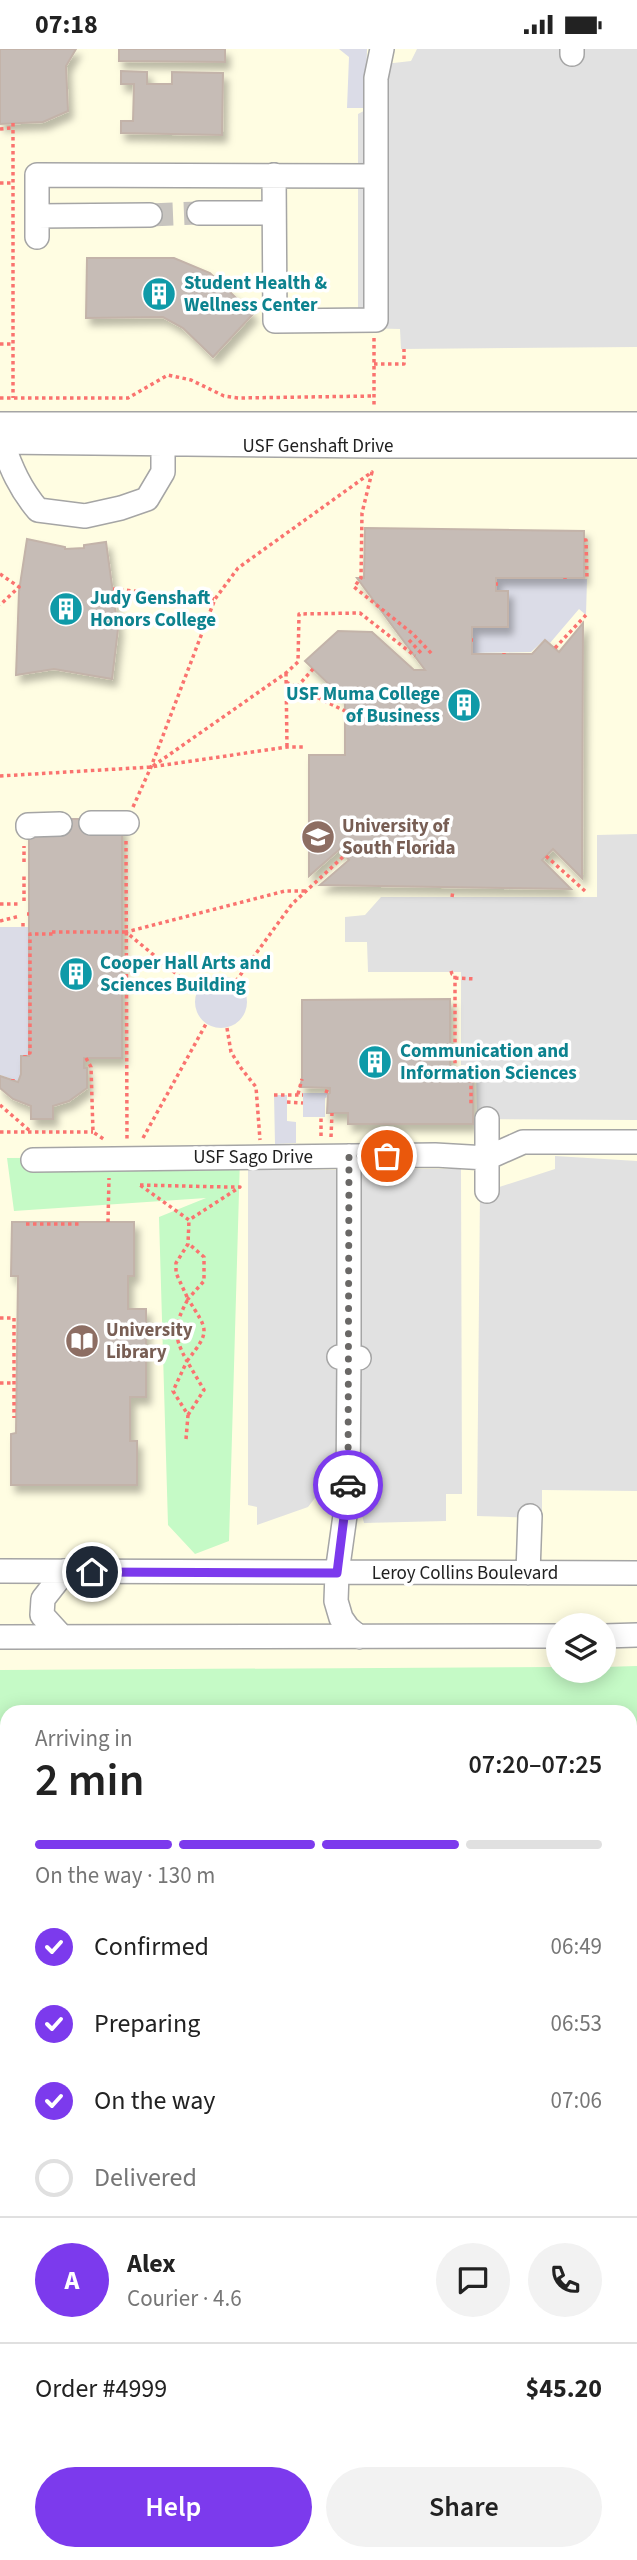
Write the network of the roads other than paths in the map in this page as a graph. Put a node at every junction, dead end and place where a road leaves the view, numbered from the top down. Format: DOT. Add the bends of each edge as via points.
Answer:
graph roads {
  1 [pos="382,49"];
  2 [pos="274,175"];
  3 [pos="376,176"];
  4 [pos="199,213"];
  5 [pos="274,213"];
  6 [pos="150,215"];
  7 [pos="637,424"];
  8 [pos="1,436"];
  9 [pos="163,445"];
  10 [pos="637,446"];
  11 [pos="91,823"];
  12 [pos="127,823"];
  13 [pos="60,824"];
  14 [pos="28,827"];
  15 [pos="479,1114"];
  16 [pos="637,1142"];
  17 [pos="349,1156"];
  18 [pos="487,1158"];
  19 [pos="33,1160"];
  20 [pos="487,1191"];
  21 [pos="530,1516"];
  22 [pos="0,1571"];
  23 [pos="65,1571"];
  24 [pos="337,1573"];
  25 [pos="528,1573"];
  26 [pos="637,1573"];
  27 [pos="637,1635"];
  28 [pos="546,1636"];
  29 [pos="616,1636"];
  30 [pos="0,1637"];
  31 [pos="62,1637"];
  32 [pos="359,1637"];
  1 -- 3 [label="street" via="376,78"];
  2 -- 3 [label="street"];
  2 -- 5 [label="street"];
  2 -- 6 [label="street" via="37,175 37,226"];
  3 -- 5 [label="street" via="376,320 275,321"];
  4 -- 5 [label="street"];
  7 -- 8 [label="street, USF Genshaft Drive"];
  8 -- 9 [label="street, USF Genshaft Drive"];
  8 -- 9 [label="street" via="17,481 38,509 85,516 147,499 163,472"];
  9 -- 10 [label="street, USF Genshaft Drive"];
  11 -- 12 [label="street"];
  13 -- 14 [label="street"];
  15 -- 18 [label="street"];
  16 -- 18 [label="street, USF Sago Drive" via="523,1142"];
  17 -- 18 [label="street, USF Sago Drive"];
  17 -- 19 [label="street, USF Sago Drive"];
  17 -- 24 [label="street" via="348,1494"];
  18 -- 20 [label="street"];
  21 -- 25 [label="street"];
  22 -- 23 [label="street, Leroy Collins Boulevard"];
  23 -- 24 [label="street, Leroy Collins Boulevard"];
  23 -- 31 [label="street" via="43,1599 42,1615"];
  24 -- 25 [label="street, Leroy Collins Boulevard"];
  24 -- 32 [label="street" via="341,1618"];
  25 -- 26 [label="street, Leroy Collins Boulevard"];
  27 -- 29 [label="street"];
  28 -- 32 [label="street"];
  30 -- 31 [label="street"];
  31 -- 32 [label="street"];
}
